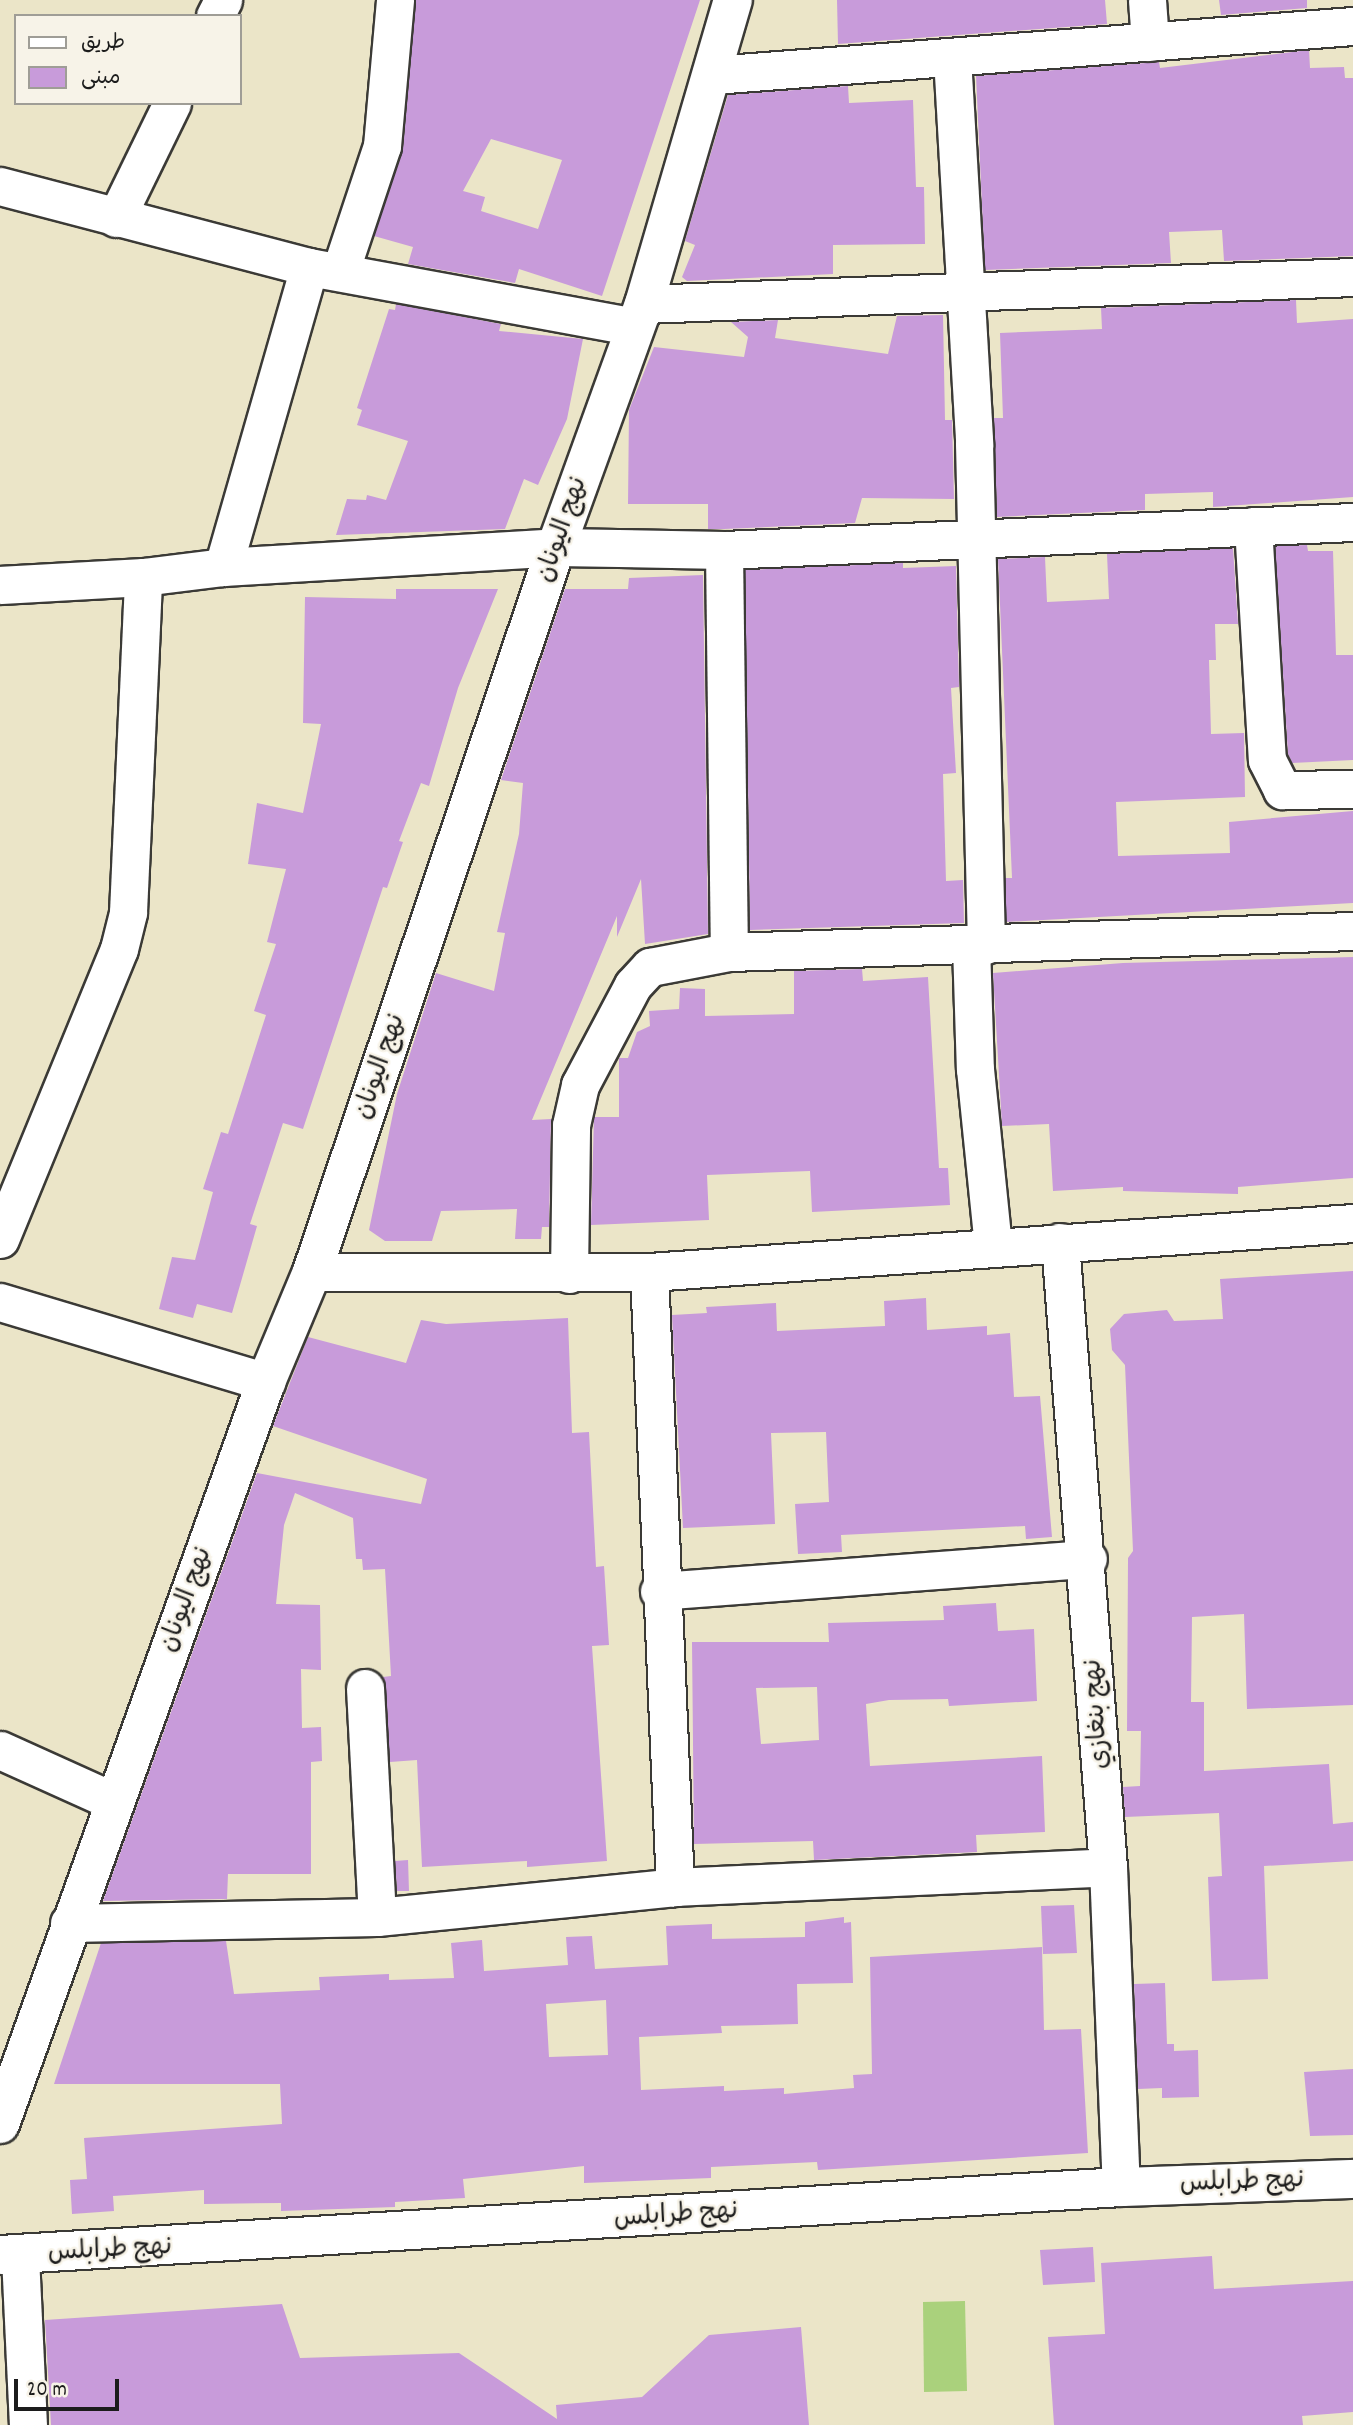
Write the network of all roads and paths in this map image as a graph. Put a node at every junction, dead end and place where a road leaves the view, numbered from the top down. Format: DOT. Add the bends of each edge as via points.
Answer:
graph roads {
  1 [pos="395,0"];
  2 [pos="733,0"];
  3 [pos="1147,0"];
  4 [pos="1353,26"];
  5 [pos="1150,42"];
  6 [pos="951,57"];
  7 [pos="713,75"];
  8 [pos="171,105"];
  9 [pos="0,186"];
  10 [pos="116,218"];
  11 [pos="325,270"];
  12 [pos="1353,277"];
  13 [pos="965,295"];
  14 [pos="639,316"];
  15 [pos="1353,522"];
  16 [pos="1253,526"];
  17 [pos="975,540"];
  18 [pos="556,547"];
  19 [pos="724,550"];
  20 [pos="223,567"];
  21 [pos="143,577"];
  22 [pos="0,585"];
  23 [pos="1353,789"];
  24 [pos="1353,931"];
  25 [pos="978,945"];
  26 [pos="729,952"];
  27 [pos="1353,1223"];
  28 [pos="0,1239"];
  29 [pos="1060,1242"];
  30 [pos="993,1245"];
  31 [pos="312,1272"];
  32 [pos="649,1272"];
  33 [pos="569,1274"];
  34 [pos="0,1303"];
  35 [pos="266,1382"];
  36 [pos="1088,1559"];
  37 [pos="659,1591"];
  38 [pos="365,1688"];
  39 [pos="0,1750"];
  40 [pos="113,1801"];
  41 [pos="1108,1867"];
  42 [pos="675,1887"];
  43 [pos="377,1917"];
  44 [pos="69,1923"];
  45 [pos="0,2124"];
  46 [pos="1353,2179"];
  47 [pos="1121,2187"];
  48 [pos="10,2256"];
  49 [pos="28,2425"];
  1 -- 11 [label="street" via="382,146"];
  2 -- 7 [label="street, نهج اليونان"];
  3 -- 5 [label="street"];
  4 -- 5 [label="street"];
  5 -- 6 [label="street"];
  6 -- 7 [label="street"];
  6 -- 13 [label="street"];
  7 -- 14 [label="street, نهج اليونان"];
  8 -- 10 [label="street"];
  9 -- 10 [label="street"];
  10 -- 11 [label="street"];
  11 -- 14 [label="street"];
  11 -- 20 [label="street"];
  12 -- 13 [label="street"];
  13 -- 14 [label="street"];
  13 -- 17 [label="street"];
  14 -- 18 [label="street, نهج اليونان"];
  15 -- 16 [label="street"];
  16 -- 17 [label="street"];
  16 -- 23 [label="street" via="1270,769 1282,790 1292,793"];
  17 -- 19 [label="street"];
  17 -- 25 [label="street"];
  18 -- 19 [label="street"];
  18 -- 20 [label="street"];
  18 -- 31 [label="street, نهج اليونان"];
  19 -- 26 [label="street"];
  20 -- 21 [label="street"];
  21 -- 22 [label="street"];
  21 -- 28 [label="street" via="128,912 118,949"];
  24 -- 25 [label="street"];
  25 -- 26 [label="street"];
  25 -- 30 [label="street" via="975,1069"];
  26 -- 33 [label="street" via="650,967 633,985 580,1085 571,1125"];
  27 -- 29 [label="street"];
  29 -- 30 [label="street"];
  29 -- 36 [label="street, نهج بنغازي"];
  30 -- 32 [label="street"];
  31 -- 33 [label="street"];
  31 -- 35 [label="street, نهج اليونان"];
  32 -- 33 [label="street"];
  32 -- 37 [label="street"];
  34 -- 35 [label="street"];
  35 -- 40 [label="street, نهج اليونان"];
  36 -- 37 [label="street"];
  36 -- 41 [label="street, نهج بنغازي"];
  37 -- 42 [label="street"];
  38 -- 43 [label="street"];
  39 -- 40 [label="street"];
  40 -- 44 [label="street, نهج اليونان"];
  41 -- 42 [label="street"];
  41 -- 47 [label="street, نهج بنغازي"];
  42 -- 43 [label="street"];
  43 -- 44 [label="street"];
  44 -- 45 [label="street, نهج اليونان"];
  46 -- 47 [label="street, نهج طرابلس"];
  47 -- 48 [label="street, نهج طرابلس"];
  48 -- 49 [label="street"];
}
